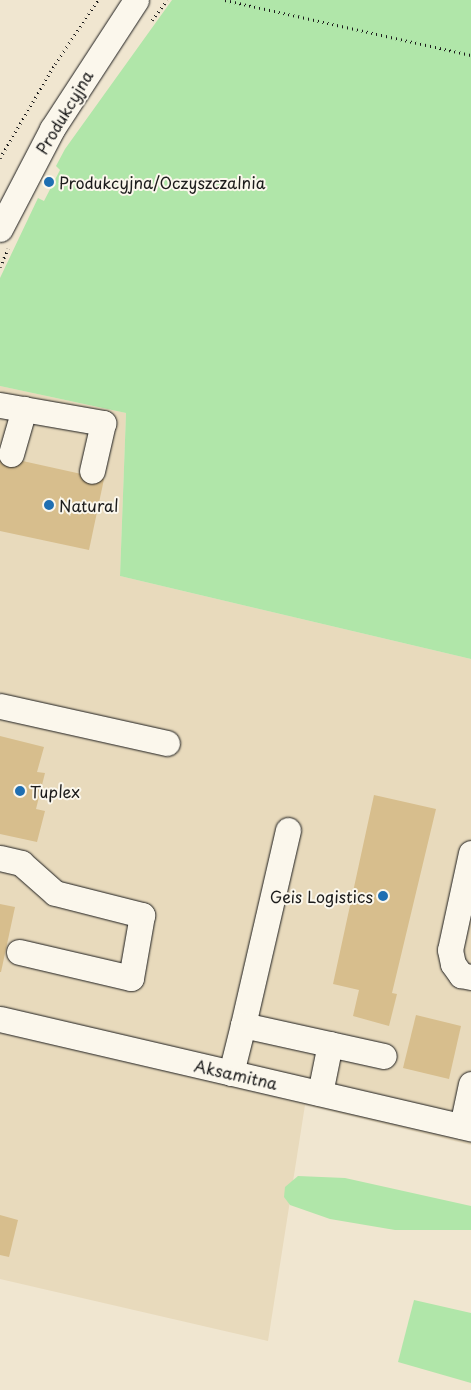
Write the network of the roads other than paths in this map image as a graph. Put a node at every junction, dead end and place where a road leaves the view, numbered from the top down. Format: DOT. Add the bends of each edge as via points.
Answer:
graph roads {
  1 [pos="136,0"];
  2 [pos="0,229"];
  3 [pos="0,405"];
  4 [pos="24,409"];
  5 [pos="12,454"];
  6 [pos="92,471"];
  7 [pos="0,706"];
  8 [pos="167,743"];
  9 [pos="288,830"];
  10 [pos="471,853"];
  11 [pos="0,858"];
  12 [pos="19,952"];
  13 [pos="471,977"];
  14 [pos="0,1019"];
  15 [pos="243,1024"];
  16 [pos="330,1044"];
  17 [pos="384,1056"];
  18 [pos="231,1073"];
  19 [pos="471,1084"];
  20 [pos="320,1093"];
  21 [pos="466,1127"];
  1 -- 2 [label="street, Produkcyjna" via="52,129"];
  3 -- 4 [label="street"];
  4 -- 5 [label="street"];
  4 -- 6 [label="street" via="103,423"];
  7 -- 8 [label="street"];
  9 -- 15 [label="street"];
  10 -- 13 [label="street" via="450,950 453,964 461,975"];
  11 -- 12 [label="street" via="21,863 55,893 142,915 130,978"];
  14 -- 18 [label="street, Aksamitna"];
  15 -- 16 [label="street"];
  15 -- 18 [label="street"];
  16 -- 17 [label="street"];
  16 -- 20 [label="street"];
  18 -- 20 [label="street, Aksamitna"];
  19 -- 21 [label="street"];
  20 -- 21 [label="street, Aksamitna"];
}
